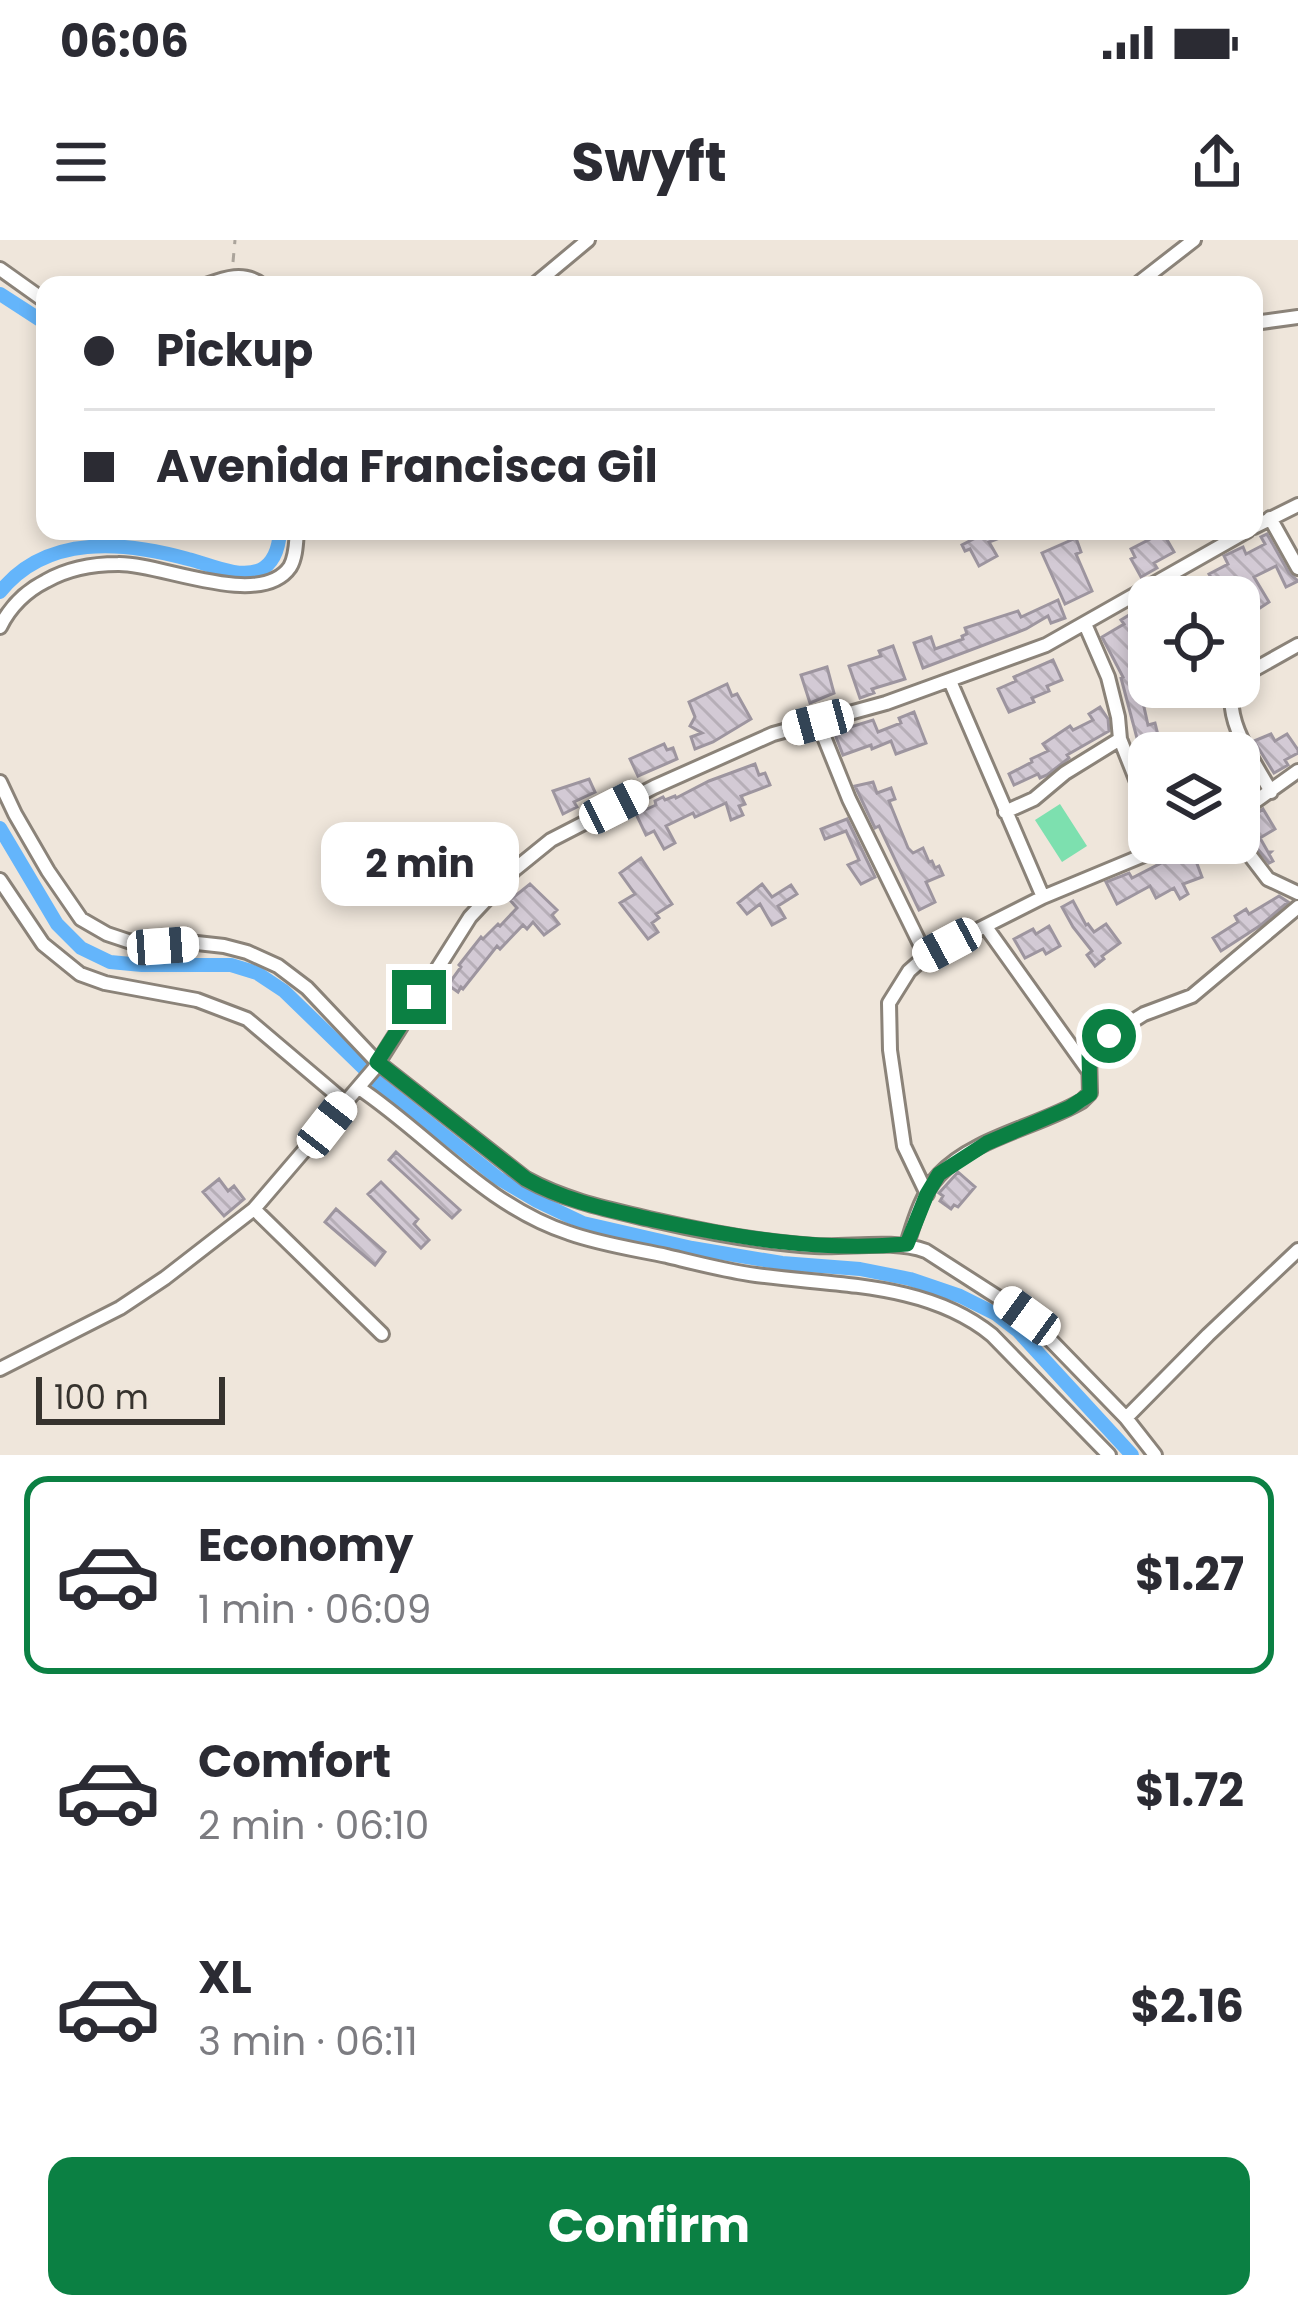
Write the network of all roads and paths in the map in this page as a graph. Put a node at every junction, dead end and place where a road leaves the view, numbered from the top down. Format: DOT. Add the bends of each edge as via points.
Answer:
graph roads {
  1 [pos="235,240"];
  2 [pos="588,240"];
  3 [pos="1194,240"];
  4 [pos="0,269"];
  5 [pos="233,276"];
  6 [pos="545,276"];
  7 [pos="1148,276"];
  8 [pos="36,295"];
  9 [pos="1298,317"];
  10 [pos="1263,322"];
  11 [pos="1298,505"];
  12 [pos="1270,518"];
  13 [pos="1263,522"];
  14 [pos="296,540"];
  15 [pos="1231,540"];
  16 [pos="1298,568"];
  17 [pos="1085,624"];
  18 [pos="0,627"];
  19 [pos="1298,645"];
  20 [pos="1260,666"];
  21 [pos="950,681"];
  22 [pos="1231,708"];
  23 [pos="818,722"];
  24 [pos="1120,739"];
  25 [pos="1128,759"];
  26 [pos="1298,771"];
  27 [pos="0,782"];
  28 [pos="1271,792"];
  29 [pos="1260,799"];
  30 [pos="1005,812"];
  31 [pos="1128,860"];
  32 [pos="1256,864"];
  33 [pos="0,880"];
  34 [pos="1298,893"];
  35 [pos="1043,897"];
  36 [pos="1298,907"];
  37 [pos="986,927"];
  38 [pos="926,956"];
  39 [pos="375,1066"];
  40 [pos="1088,1070"];
  41 [pos="361,1085"];
  42 [pos="345,1102"];
  43 [pos="927,1194"];
  44 [pos="254,1209"];
  45 [pos="907,1244"];
  46 [pos="1298,1250"];
  47 [pos="382,1334"];
  48 [pos="0,1370"];
  49 [pos="1126,1418"];
  50 [pos="1109,1455"];
  51 [pos="1155,1455"];
  1 -- 5 [label="path"];
  2 -- 6 [label="street"];
  3 -- 7 [label="street"];
  4 -- 8 [label="street"];
  9 -- 10 [label="street"];
  11 -- 12 [label="street"];
  12 -- 13 [label="street"];
  12 -- 16 [label="street"];
  14 -- 18 [label="street" via="292,565 262,584 119,564 78,569 35,587"];
  15 -- 17 [label="street"];
  17 -- 21 [label="street"];
  17 -- 24 [label="street" via="1108,677"];
  19 -- 20 [label="street"];
  21 -- 23 [label="street"];
  21 -- 30 [label="street"];
  22 -- 28 [label="street"];
  23 -- 38 [label="street"];
  23 -- 39 [label="street" via="723,755 551,840 470,917"];
  24 -- 25 [label="street"];
  24 -- 30 [label="street"];
  26 -- 28 [label="street"];
  27 -- 39 [label="street" via="81,919 128,941 224,946 278,966"];
  28 -- 29 [label="street"];
  30 -- 35 [label="street"];
  31 -- 35 [label="street"];
  32 -- 34 [label="street" via="1268,880"];
  33 -- 42 [label="street" via="43,944 80,974 247,1019"];
  35 -- 37 [label="street"];
  36 -- 40 [label="street" via="1192,996 1109,1036 1089,1055"];
  37 -- 38 [label="street"];
  37 -- 40 [label="street"];
  38 -- 43 [label="street" via="889,1003 898,1119"];
  39 -- 41 [label="street"];
  39 -- 45 [label="street" via="551,1193 764,1240"];
  40 -- 43 [label="street" via="1090,1094 1082,1101 987,1143 939,1174"];
  41 -- 42 [label="street"];
  41 -- 50 [label="street" via="495,1196 568,1233 750,1274 902,1294 973,1319"];
  42 -- 44 [label="street"];
  43 -- 45 [label="street"];
  44 -- 47 [label="street"];
  44 -- 48 [label="street" via="120,1308"];
  45 -- 49 [label="street" via="1027,1316"];
  46 -- 49 [label="street"];
  49 -- 51 [label="street"];
}
